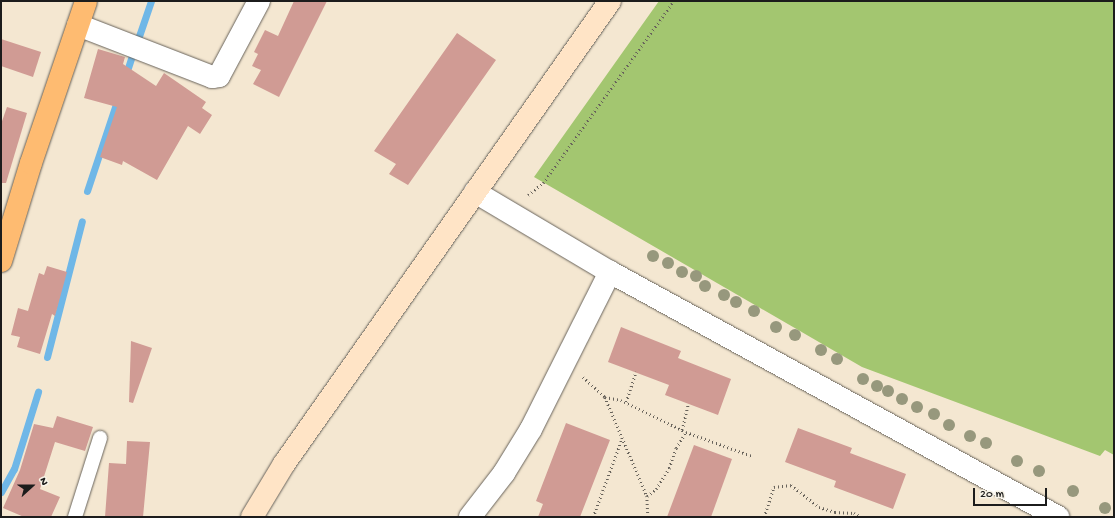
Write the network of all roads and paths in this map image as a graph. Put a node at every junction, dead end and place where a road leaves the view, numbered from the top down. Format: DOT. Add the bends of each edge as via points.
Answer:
graph roads {
  1 [pos="86,1"];
  2 [pos="259,1"];
  3 [pos="610,1"];
  4 [pos="674,1"];
  5 [pos="78,25"];
  6 [pos="476,192"];
  7 [pos="525,198"];
  8 [pos="1,261"];
  9 [pos="610,272"];
  10 [pos="636,372"];
  11 [pos="579,374"];
  12 [pos="605,397"];
  13 [pos="626,402"];
  14 [pos="688,404"];
  15 [pos="682,430"];
  16 [pos="686,432"];
  17 [pos="100,438"];
  18 [pos="622,438"];
  19 [pos="752,456"];
  20 [pos="647,496"];
  21 [pos="75,517"];
  22 [pos="252,517"];
  23 [pos="470,517"];
  24 [pos="592,517"];
  25 [pos="648,517"];
  26 [pos="764,517"];
  27 [pos="862,517"];
  28 [pos="1058,517"];
  1 -- 5 [label="highway"];
  2 -- 5 [label="street" via="223,72 212,77"];
  3 -- 6 [label="street"];
  4 -- 7 [label="path" via="543,183"];
  5 -- 8 [label="highway"];
  6 -- 9 [label="street"];
  6 -- 22 [label="street" via="284,464"];
  9 -- 23 [label="street" via="531,429 504,473"];
  9 -- 28 [label="street"];
  10 -- 13 [label="path"];
  11 -- 12 [label="path"];
  12 -- 13 [label="path"];
  12 -- 18 [label="path"];
  13 -- 15 [label="path"];
  14 -- 15 [label="path"];
  15 -- 16 [label="path"];
  16 -- 19 [label="path"];
  16 -- 20 [label="path" via="676,448 670,468 656,489"];
  17 -- 21 [label="lane"];
  18 -- 20 [label="path"];
  18 -- 24 [label="path"];
  20 -- 25 [label="path"];
  26 -- 27 [label="path" via="774,487 791,485 819,508 854,513"];
}
